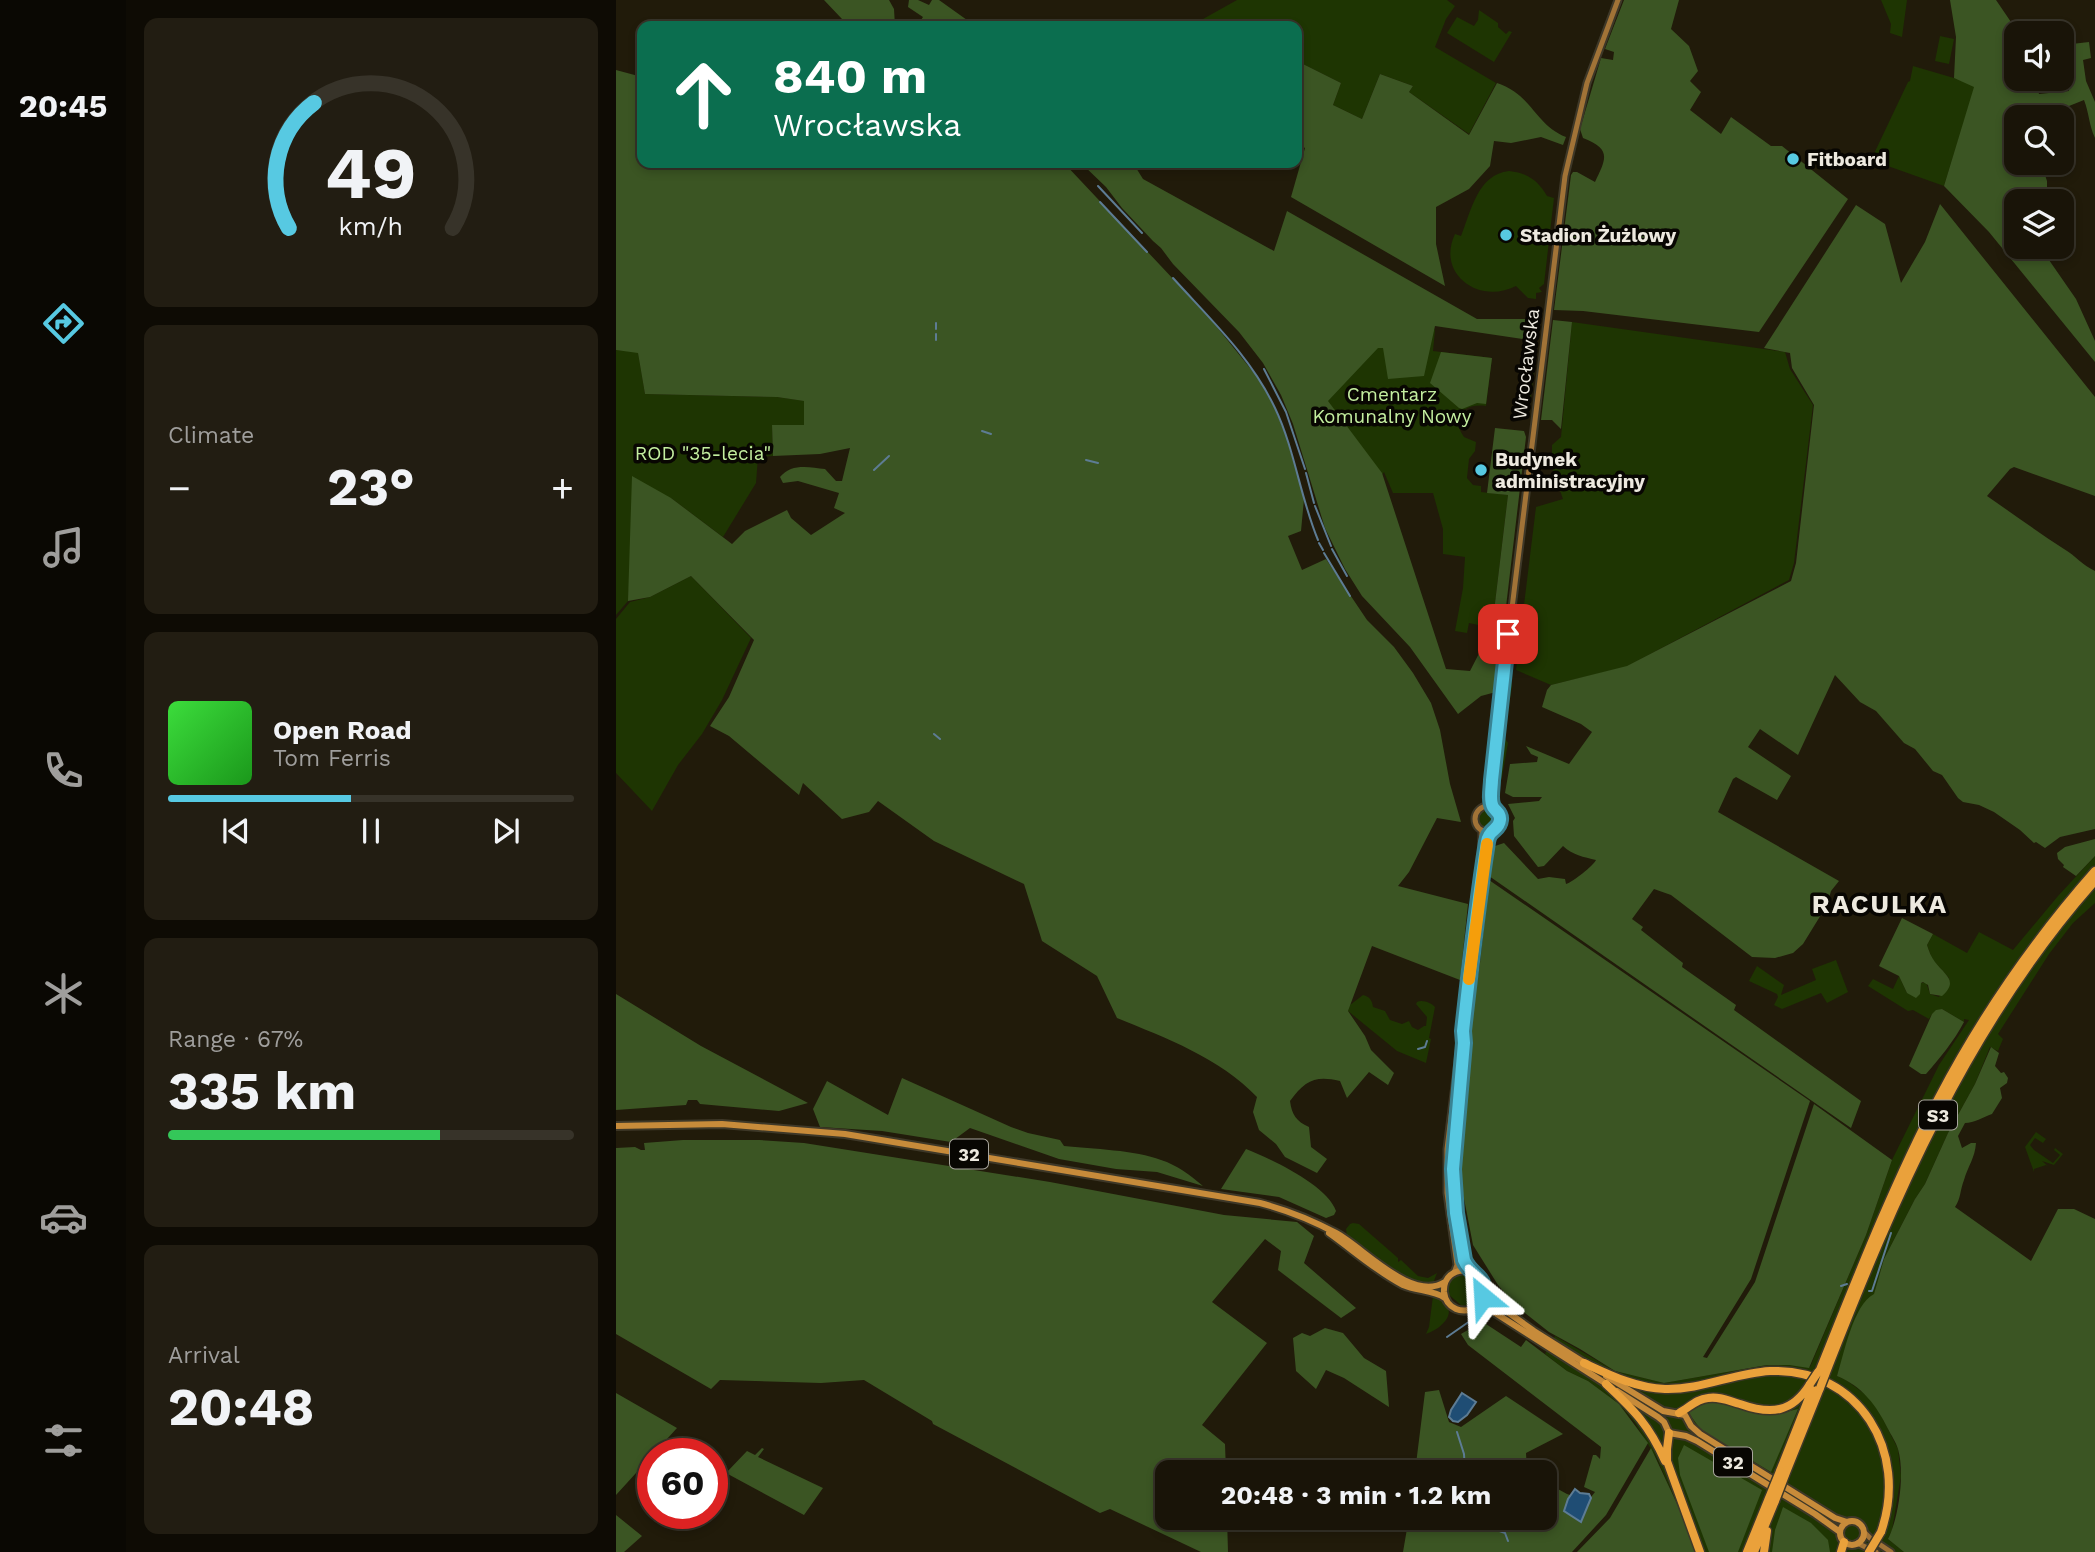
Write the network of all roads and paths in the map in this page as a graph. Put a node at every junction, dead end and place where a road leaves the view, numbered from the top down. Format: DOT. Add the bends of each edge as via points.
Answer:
graph roads {
  1 [pos="1618,0"];
  2 [pos="1492,780"];
  3 [pos="1486,807"];
  4 [pos="1493,808"];
  5 [pos="1482,831"];
  6 [pos="1490,832"];
  7 [pos="2095,871"];
  8 [pos="1481,877"];
  9 [pos="2095,881"];
  10 [pos="1463,1031"];
  11 [pos="616,1126"];
  12 [pos="1316,1223"];
  13 [pos="1471,1272"];
  14 [pos="1454,1273"];
  15 [pos="1446,1282"];
  16 [pos="1484,1292"];
  17 [pos="1446,1298"];
  18 [pos="1474,1309"];
  19 [pos="1584,1363"];
  20 [pos="1821,1372"];
  21 [pos="1606,1384"];
  22 [pos="1815,1386"];
  23 [pos="1676,1413"];
  24 [pos="1689,1423"];
  25 [pos="1668,1429"];
  26 [pos="1679,1436"];
  27 [pos="1672,1476"];
  28 [pos="1772,1499"];
  29 [pos="1847,1522"];
  30 [pos="1840,1532"];
  31 [pos="1864,1532"];
  32 [pos="1844,1542"];
  33 [pos="1857,1543"];
  34 [pos="1700,1552"];
  35 [pos="1747,1552"];
  36 [pos="1754,1552"];
  37 [pos="1764,1552"];
  38 [pos="1841,1552"];
  39 [pos="1869,1552"];
  40 [pos="1877,1552"];
  41 [pos="1891,1552"];
  1 -- 2 [label="main road, Wrocławska" via="1587,83 1565,176"];
  2 -- 3 [label="main road, Wrocławska"];
  2 -- 4 [label="main road, Wrocławska"];
  3 -- 4 [label="main road"];
  3 -- 5 [label="main road" via="1475,817"];
  4 -- 6 [label="main road" via="1500,819"];
  5 -- 6 [label="main road"];
  5 -- 8 [label="main road"];
  6 -- 8 [label="main road"];
  7 -- 20 [label="highway, S3" via="2022,963 1955,1068 1894,1192"];
  8 -- 10 [label="main road"];
  9 -- 20 [label="highway, S3" via="2015,984 1954,1083"];
  10 -- 13 [label="main road" via="1453,1184 1464,1260"];
  10 -- 14 [label="main road" via="1446,1163 1457,1265"];
  11 -- 12 [label="main road, 32" via="722,1125 845,1134 1260,1203"];
  12 -- 15 [label="main road, 32" via="1404,1280 1433,1288"];
  12 -- 17 [label="main road, 32" via="1396,1281"];
  13 -- 14 [label="main road"];
  13 -- 16 [label="main road" via="1481,1280"];
  14 -- 15 [label="main road"];
  15 -- 17 [label="main road"];
  16 -- 18 [label="main road"];
  16 -- 19 [label="main road"];
  17 -- 18 [label="main road, 32" via="1459,1310"];
  18 -- 21 [label="main road, 32" via="1494,1311"];
  19 -- 23 [label="main road" via="1660,1410"];
  19 -- 39 [label="highway, bridge" via="1629,1382 1662,1389 1770,1371 1808,1376 1836,1388 1866,1414 1886,1452 1890,1500 1881,1532"];
  20 -- 22 [label="highway, S3, bridge"];
  21 -- 25 [label="main road, 32"];
  21 -- 27 [label="highway" via="1648,1427"];
  22 -- 23 [label="highway" via="1797,1402 1774,1410 1709,1397"];
  22 -- 28 [label="highway, S3, bridge"];
  23 -- 24 [label="main road" via="1685,1415"];
  23 -- 25 [label="main road" via="1667,1420"];
  24 -- 26 [label="main road"];
  24 -- 29 [label="main road" via="1711,1441"];
  25 -- 26 [label="main road, 32"];
  25 -- 27 [label="highway"];
  26 -- 30 [label="main road, 32" via="1690,1437 1721,1455"];
  27 -- 34 [label="highway"];
  28 -- 35 [label="highway, S3"];
  28 -- 36 [label="highway, S3"];
  28 -- 37 [label="highway" via="1775,1508"];
  29 -- 30 [label="main road"];
  29 -- 31 [label="main road" via="1858,1522"];
  30 -- 32 [label="main road"];
  31 -- 33 [label="main road"];
  31 -- 41 [label="main road"];
  32 -- 33 [label="main road"];
  32 -- 38 [label="highway"];
  33 -- 40 [label="main road"];
}
